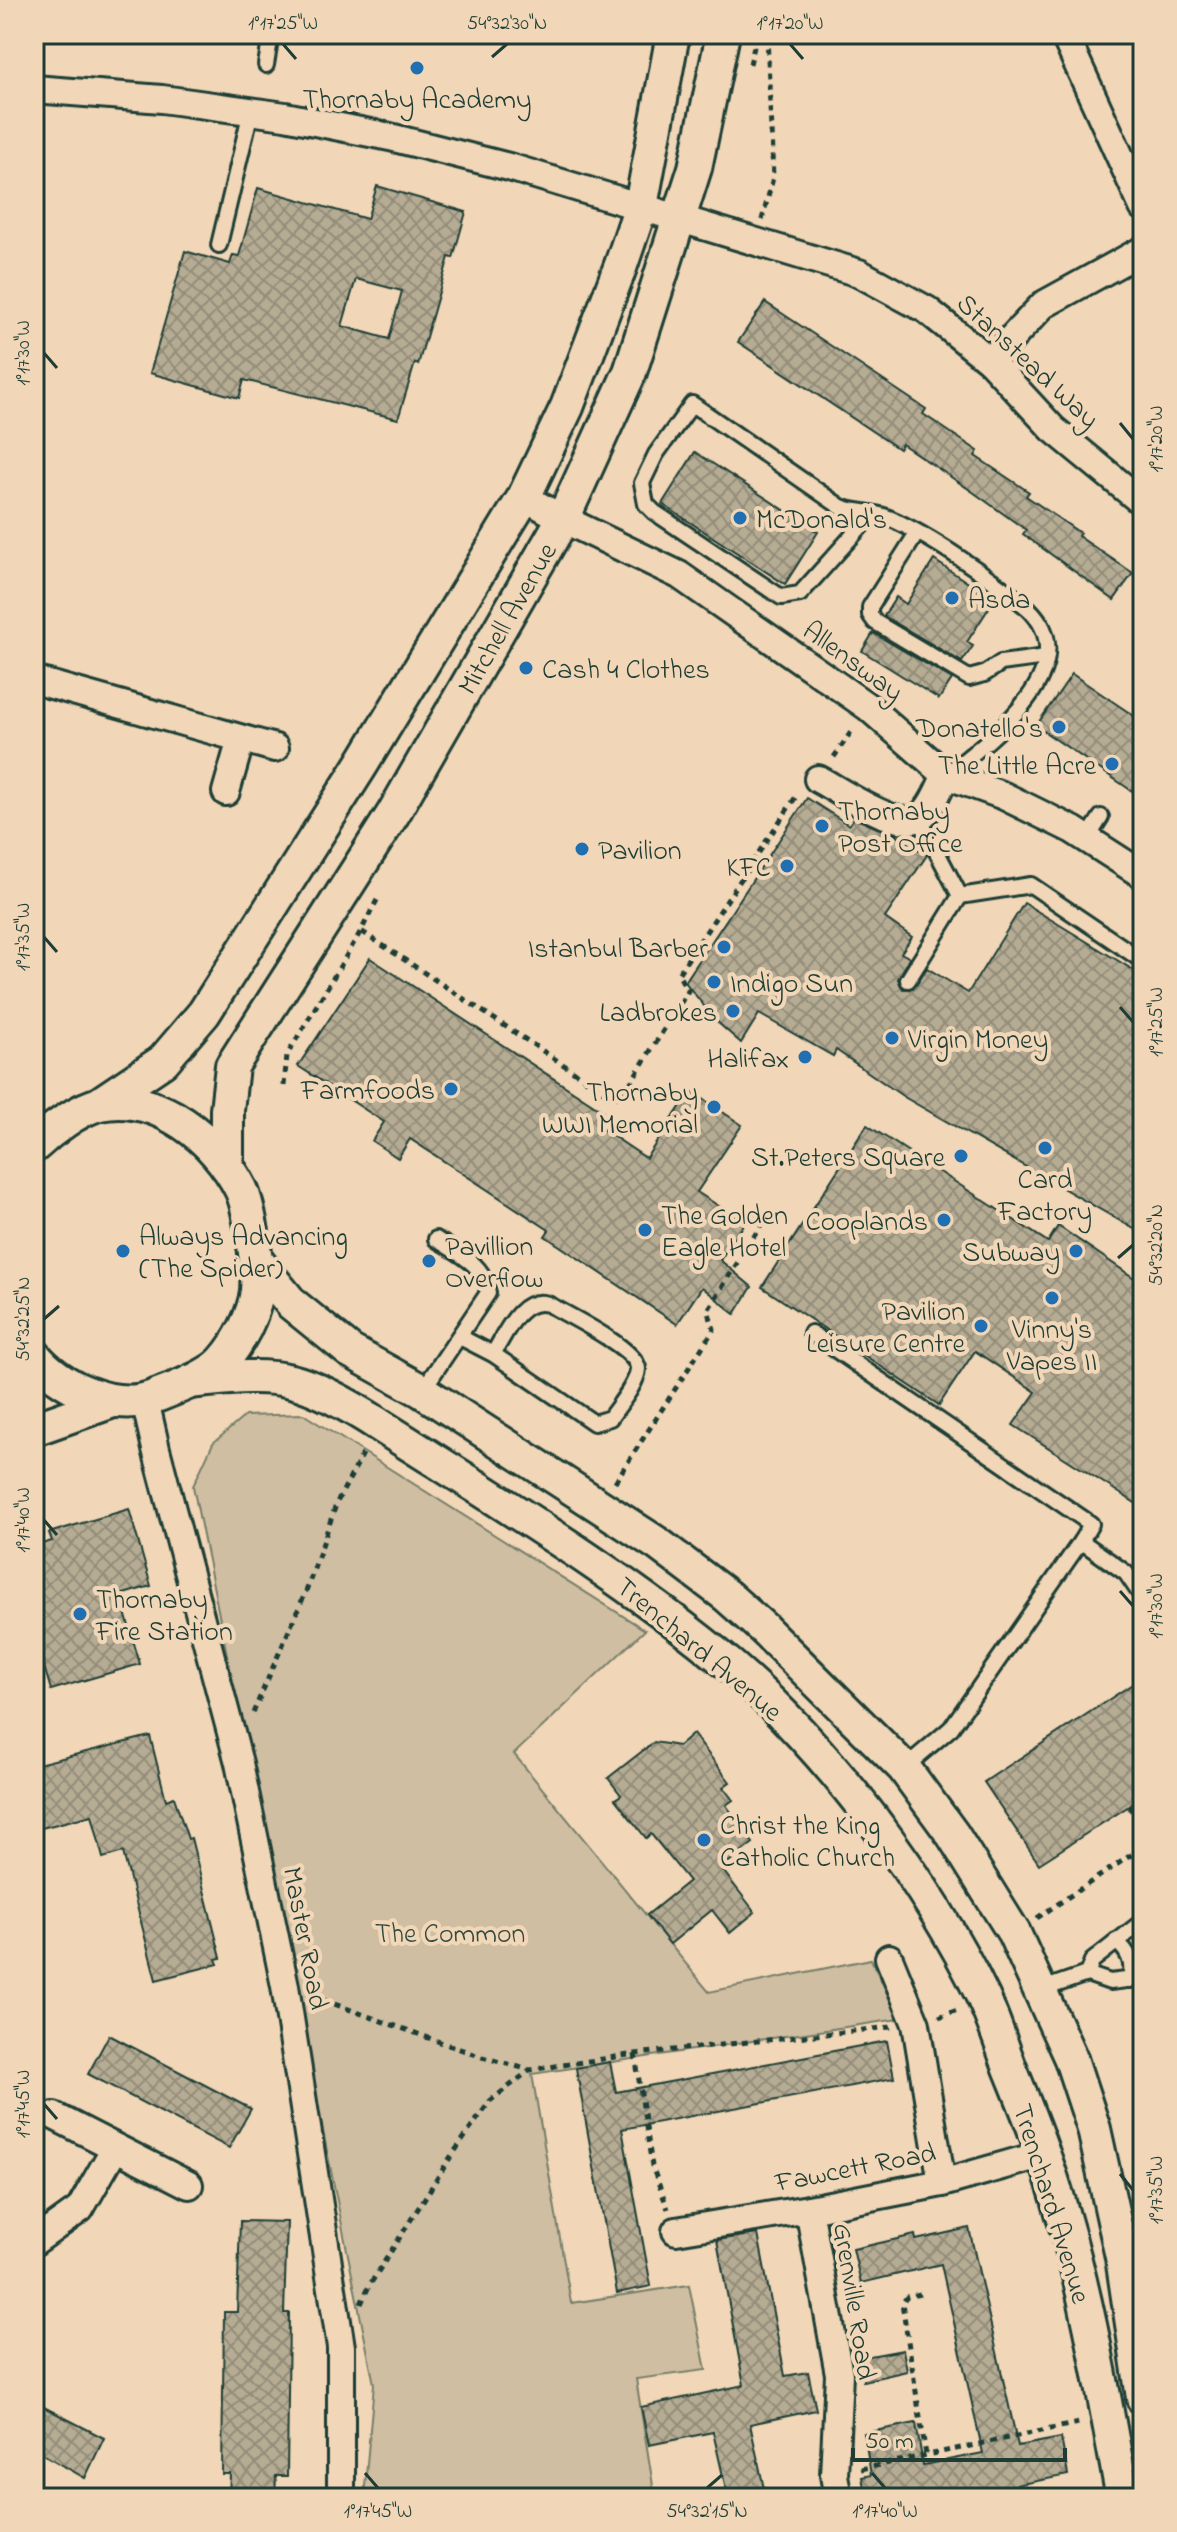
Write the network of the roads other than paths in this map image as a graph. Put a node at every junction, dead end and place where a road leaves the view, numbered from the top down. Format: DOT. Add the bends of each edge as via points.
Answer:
graph roads {
  1 [pos="673,34"];
  2 [pos="723,34"];
  3 [pos="1064,34"];
  4 [pos="266,35"];
  5 [pos="266,65"];
  6 [pos="34,89"];
  7 [pos="251,111"];
  8 [pos="641,206"];
  9 [pos="1143,207"];
  10 [pos="680,218"];
  11 [pos="219,245"];
  12 [pos="1143,250"];
  13 [pos="990,361"];
  14 [pos="524,497"];
  15 [pos="1143,503"];
  16 [pos="872,514"];
  17 [pos="563,519"];
  18 [pos="917,533"];
  19 [pos="1046,657"];
  20 [pos="34,680"];
  21 [pos="241,739"];
  22 [pos="275,748"];
  23 [pos="946,775"];
  24 [pos="818,779"];
  25 [pos="226,792"];
  26 [pos="919,818"];
  27 [pos="1143,875"];
  28 [pos="960,896"];
  29 [pos="1143,961"];
  30 [pos="908,980"];
  31 [pos="99,1104"];
  32 [pos="34,1146"];
  33 [pos="227,1166"];
  34 [pos="436,1239"];
  35 [pos="256,1260"];
  36 [pos="811,1333"];
  37 [pos="460,1337"];
  38 [pos="493,1354"];
  39 [pos="34,1355"];
  40 [pos="190,1382"];
  41 [pos="422,1391"];
  42 [pos="145,1400"];
  43 [pos="113,1401"];
  44 [pos="34,1429"];
  45 [pos="1081,1541"];
  46 [pos="658,1544"];
  47 [pos="631,1588"];
  48 [pos="1143,1598"];
  49 [pos="904,1768"];
  50 [pos="1143,1921"];
  51 [pos="1116,1941"];
  52 [pos="889,1958"];
  53 [pos="1087,1974"];
  54 [pos="1137,1979"];
  55 [pos="1040,1990"];
  56 [pos="54,2116"];
  57 [pos="115,2148"];
  58 [pos="1044,2154"];
  59 [pos="942,2183"];
  60 [pos="189,2185"];
  61 [pos="809,2209"];
  62 [pos="676,2231"];
  63 [pos="34,2242"];
  64 [pos="1137,2365"];
  65 [pos="1098,2372"];
  66 [pos="1143,2398"];
  67 [pos="836,2486"];
  68 [pos="341,2498"];
  69 [pos="1123,2498"];
  1 -- 8 [label="street, Mitchell Avenue"];
  2 -- 10 [label="street, Mitchell Avenue"];
  3 -- 9 [label="street"];
  4 -- 5 [label="lane"];
  6 -- 7 [label="street, Stanstead Way"];
  7 -- 8 [label="street, Stanstead Way" via="390,137"];
  7 -- 11 [label="lane"];
  8 -- 10 [label="street, Stanstead Way"];
  8 -- 14 [label="street, Mitchell Avenue" via="567,407"];
  10 -- 13 [label="street, Stanstead Way" via="859,273 927,310"];
  10 -- 17 [label="street, Mitchell Avenue" via="630,372"];
  12 -- 13 [label="street" via="1043,305"];
  13 -- 15 [label="street, Stanstead Way" via="1053,429"];
  14 -- 17 [label="street, Allensway"];
  14 -- 31 [label="street, Mitchell Avenue" via="204,1013 163,1061"];
  16 -- 16 [label="lane" via="841,507 692,404 642,483 646,504 654,512 781,597 800,594"];
  16 -- 18 [label="lane"];
  17 -- 23 [label="street, Allensway" via="679,575 868,707"];
  17 -- 33 [label="street, Mitchell Avenue" via="393,814 232,1066"];
  18 -- 19 [label="lane" via="1029,609 1046,632"];
  18 -- 19 [label="lane" via="870,607 875,622 969,678 1001,663"];
  19 -- 23 [label="lane" via="1041,679 1018,709"];
  20 -- 21 [label="street"];
  21 -- 22 [label="street"];
  21 -- 25 [label="street"];
  23 -- 26 [label="street"];
  23 -- 27 [label="street, Allensway" via="1094,828"];
  24 -- 26 [label="street" via="889,817 905,822"];
  26 -- 28 [label="lane"];
  28 -- 29 [label="lane" via="1031,885"];
  28 -- 30 [label="lane"];
  31 -- 32 [label="street, Mitchell Avenue" via="52,1129"];
  31 -- 33 [label="street, Mitchell Avenue" via="141,1103 169,1116 192,1130"];
  33 -- 35 [label="street, Mitchell Avenue" via="242,1192"];
  34 -- 37 [label="lane" via="486,1277 488,1293"];
  35 -- 40 [label="street, Mitchell Avenue" via="257,1291 249,1321 222,1363"];
  35 -- 41 [label="street, Trenchard Avenue" via="292,1304 350,1351"];
  36 -- 45 [label="lane" via="1091,1524"];
  37 -- 38 [label="lane"];
  37 -- 41 [label="lane"];
  38 -- 38 [label="lane" via="594,1423 610,1418 638,1373 638,1362 627,1350 537,1301 525,1306"];
  39 -- 43 [label="street, Mitchell Avenue" via="71,1385"];
  40 -- 42 [label="street, Mitchell Avenue"];
  40 -- 47 [label="street, Trenchard Avenue" via="290,1381 350,1407"];
  41 -- 46 [label="street, Trenchard Avenue"];
  42 -- 43 [label="street, Mitchell Avenue"];
  42 -- 68 [label="street, Master Road" via="233,1741 285,1986 341,2347"];
  43 -- 44 [label="street"];
  45 -- 48 [label="lane" via="1126,1573"];
  45 -- 49 [label="lane" via="951,1728"];
  46 -- 47 [label="street"];
  46 -- 49 [label="street, Trenchard Avenue" via="764,1629"];
  47 -- 58 [label="street, Trenchard Avenue" via="733,1668 800,1733 868,1813 983,1998"];
  49 -- 55 [label="street, Trenchard Avenue" via="1014,1933"];
  50 -- 51 [label="lane"];
  51 -- 53 [label="lane" via="1092,1961"];
  51 -- 54 [label="lane" via="1130,1958"];
  52 -- 59 [label="street" via="916,2024"];
  53 -- 54 [label="lane" via="1110,1982"];
  53 -- 55 [label="lane"];
  55 -- 64 [label="street, Trenchard Avenue" via="1089,2115 1122,2257"];
  56 -- 57 [label="street"];
  57 -- 60 [label="street"];
  57 -- 63 [label="street" via="80,2209"];
  58 -- 59 [label="street, Fawcett Road"];
  58 -- 65 [label="street, Trenchard Avenue"];
  59 -- 61 [label="street, Fawcett Road"];
  61 -- 62 [label="street, Fawcett Road"];
  61 -- 67 [label="street, Grenville Road" via="839,2374"];
  64 -- 65 [label="street"];
  64 -- 66 [label="street, Trenchard Avenue"];
  65 -- 69 [label="street, Trenchard Avenue"];
}
